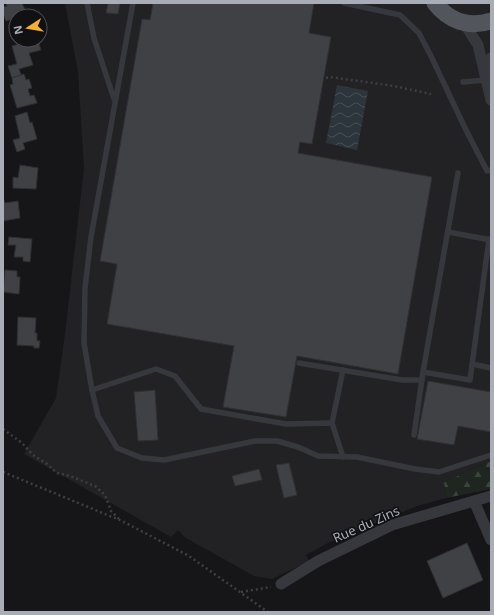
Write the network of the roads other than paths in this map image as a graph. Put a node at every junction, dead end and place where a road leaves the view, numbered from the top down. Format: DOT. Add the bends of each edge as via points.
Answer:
graph roads {
  1 [pos="87,3"];
  2 [pos="133,3"];
  3 [pos="344,3"];
  4 [pos="436,3"];
  5 [pos="491,21"];
  6 [pos="464,23"];
  7 [pos="491,58"];
  8 [pos="463,82"];
  9 [pos="489,82"];
  10 [pos="491,100"];
  11 [pos="115,101"];
  12 [pos="491,170"];
  13 [pos="458,173"];
  14 [pos="448,232"];
  15 [pos="490,240"];
  16 [pos="299,363"];
  17 [pos="472,364"];
  18 [pos="491,368"];
  19 [pos="343,370"];
  20 [pos="423,372"];
  21 [pos="422,380"];
  22 [pos="92,390"];
  23 [pos="332,423"];
  24 [pos="414,435"];
  25 [pos="491,455"];
  26 [pos="343,457"];
  27 [pos="491,496"];
  28 [pos="474,501"];
  29 [pos="491,540"];
  30 [pos="282,583"];
  1 -- 11 [label="lane" via="94,38"];
  2 -- 11 [label="lane"];
  3 -- 12 [label="lane" via="400,15 419,33 480,158 487,171"];
  4 -- 6 [label="main road" via="441,11"];
  5 -- 6 [label="main road"];
  6 -- 9 [label="street" via="478,45"];
  7 -- 9 [label="street"];
  8 -- 9 [label="lane"];
  9 -- 10 [label="street"];
  11 -- 22 [label="lane" via="91,237 85,288 84,343"];
  13 -- 14 [label="lane"];
  14 -- 15 [label="lane"];
  14 -- 20 [label="lane"];
  15 -- 17 [label="lane"];
  16 -- 19 [label="lane"];
  17 -- 18 [label="lane"];
  17 -- 20 [label="lane" via="470,380"];
  19 -- 21 [label="lane" via="402,380"];
  19 -- 23 [label="lane"];
  20 -- 21 [label="lane"];
  21 -- 24 [label="lane"];
  22 -- 23 [label="lane" via="156,369 175,376 201,409 286,424"];
  22 -- 26 [label="lane" via="98,416 117,448 142,458 164,460 255,442 277,442 298,447 318,456"];
  23 -- 26 [label="lane"];
  25 -- 26 [label="lane" via="439,472 357,457"];
  27 -- 28 [label="street, Rue du Zins"];
  28 -- 29 [label="street"];
  28 -- 30 [label="street, Rue du Zins" via="392,525 318,561"];
}
